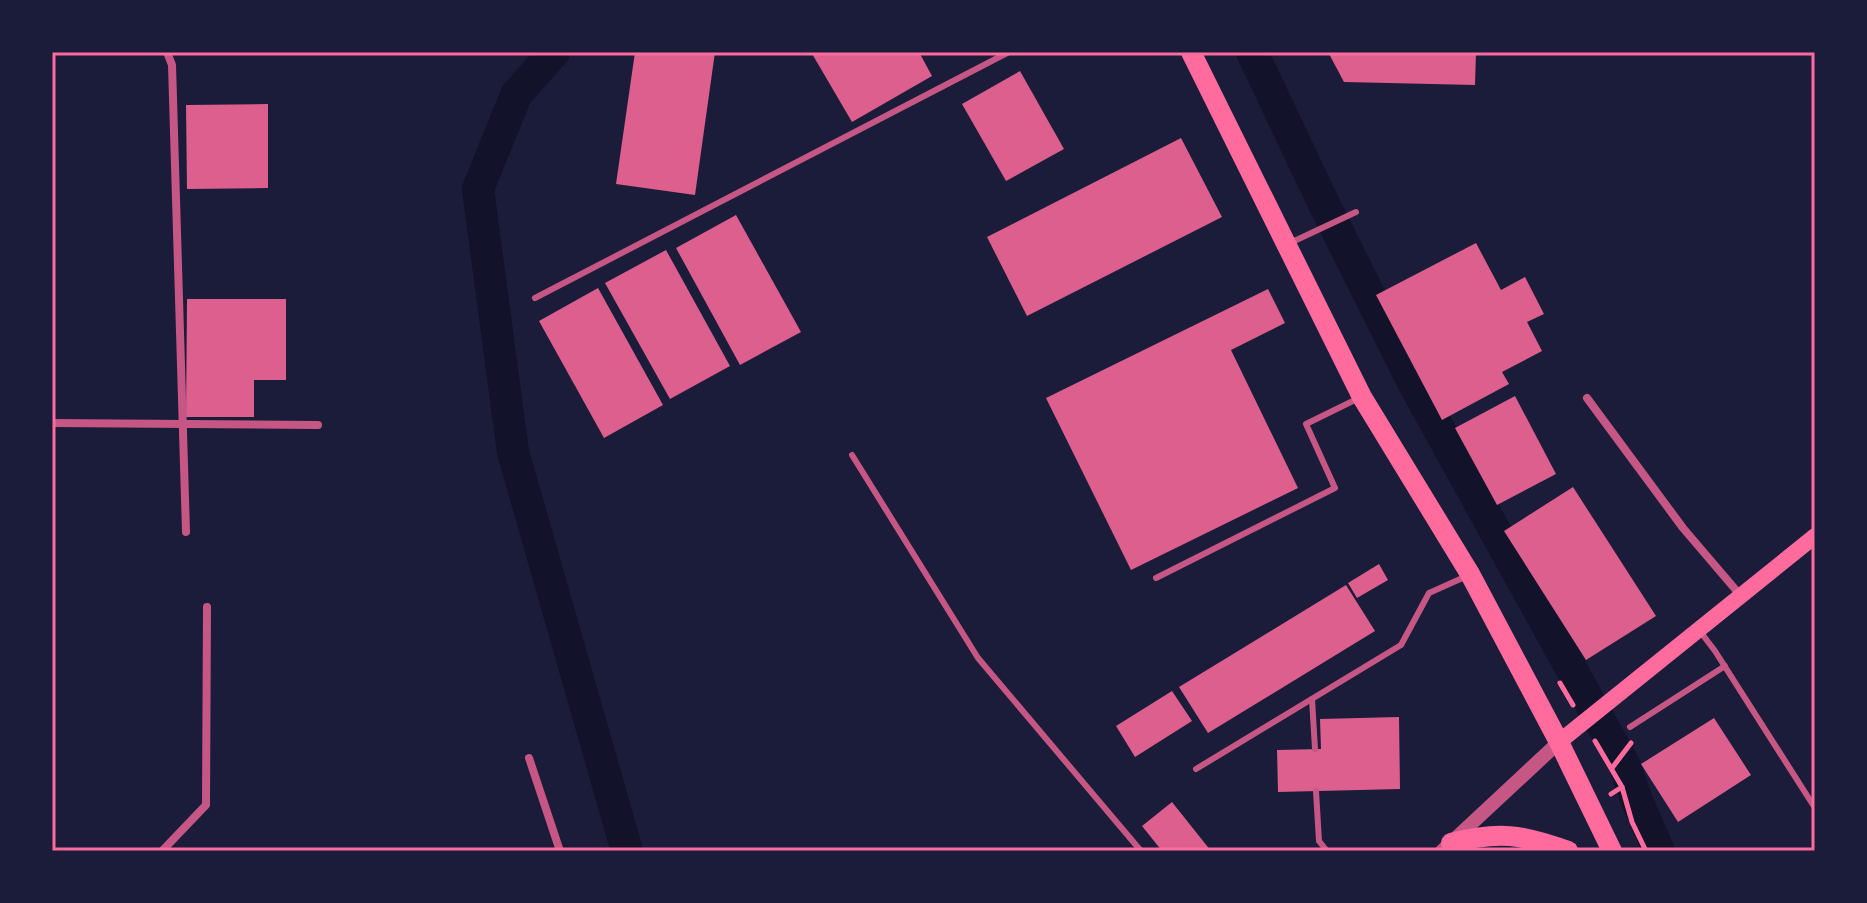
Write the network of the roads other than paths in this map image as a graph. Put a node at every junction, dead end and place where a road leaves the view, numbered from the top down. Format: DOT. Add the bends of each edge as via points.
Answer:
graph roads {
  1 [pos="167,52"];
  2 [pos="1009,52"];
  3 [pos="1191,52"];
  4 [pos="1356,212"];
  5 [pos="1287,244"];
  6 [pos="535,298"];
  7 [pos="1362,397"];
  8 [pos="1587,398"];
  9 [pos="52,423"];
  10 [pos="183,423"];
  11 [pos="318,425"];
  12 [pos="852,455"];
  13 [pos="186,532"];
  14 [pos="1812,544"];
  15 [pos="1470,574"];
  16 [pos="1156,578"];
  17 [pos="1741,596"];
  18 [pos="207,607"];
  19 [pos="1699,630"];
  20 [pos="1725,666"];
  21 [pos="1312,699"];
  22 [pos="1630,727"];
  23 [pos="1559,742"];
  24 [pos="1315,749"];
  25 [pos="529,758"];
  26 [pos="1196,769"];
  27 [pos="1316,791"];
  28 [pos="1815,808"];
  29 [pos="1447,847"];
  30 [pos="162,851"];
  31 [pos="560,851"];
  32 [pos="1141,851"];
  33 [pos="1327,851"];
  34 [pos="1568,851"];
  35 [pos="1612,851"];
  1 -- 10 [label="street" via="172,65"];
  2 -- 6 [label="lane"];
  3 -- 5 [label="main road"];
  4 -- 5 [label="lane"];
  5 -- 7 [label="main road"];
  7 -- 15 [label="main road"];
  7 -- 16 [label="lane" via="1306,424 1335,488"];
  8 -- 17 [label="street" via="1683,528"];
  9 -- 10 [label="street"];
  10 -- 11 [label="street"];
  10 -- 13 [label="street"];
  12 -- 32 [label="lane" via="978,658"];
  14 -- 17 [label="main road"];
  15 -- 21 [label="lane" via="1429,593 1401,645"];
  15 -- 23 [label="main road"];
  17 -- 19 [label="main road"];
  18 -- 30 [label="street" via="206,805"];
  19 -- 20 [label="lane"];
  19 -- 23 [label="main road"];
  20 -- 22 [label="lane"];
  20 -- 28 [label="lane"];
  21 -- 24 [label="lane"];
  21 -- 26 [label="lane"];
  23 -- 29 [label="street"];
  23 -- 35 [label="main road"];
  25 -- 31 [label="street"];
  27 -- 33 [label="lane" via="1319,841"];
  29 -- 34 [label="main road" via="1498,835"];
}
